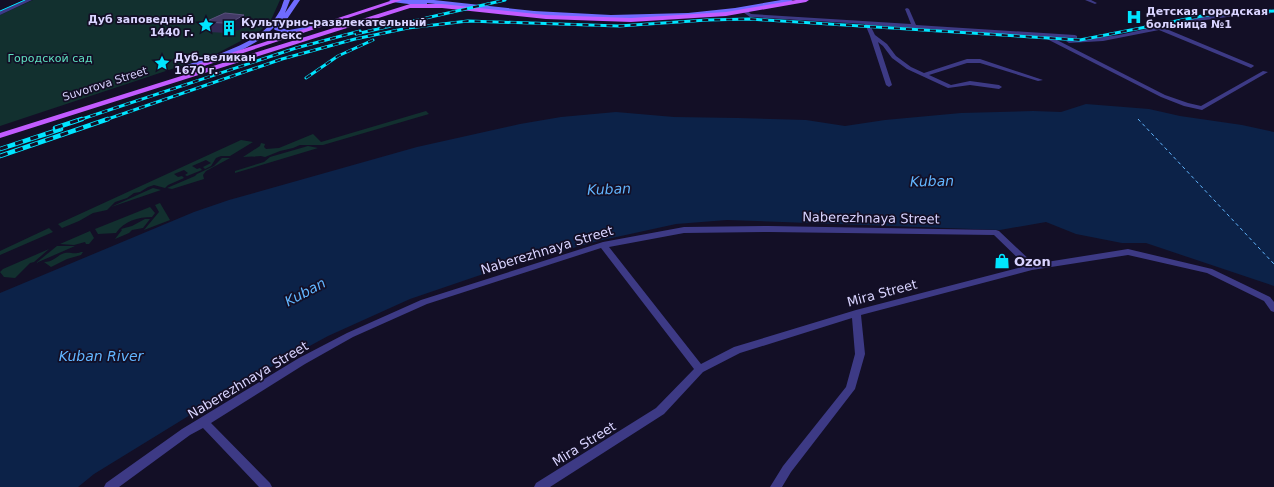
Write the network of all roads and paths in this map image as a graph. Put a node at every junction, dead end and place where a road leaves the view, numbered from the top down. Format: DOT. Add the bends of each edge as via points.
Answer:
graph roads {
  1 [pos="29,0"];
  2 [pos="287,0"];
  3 [pos="298,0"];
  4 [pos="392,0"];
  5 [pos="409,0"];
  6 [pos="419,0"];
  7 [pos="449,0"];
  8 [pos="790,0"];
  9 [pos="806,0"];
  10 [pos="1087,0"];
  11 [pos="400,1"];
  12 [pos="1095,4"];
  13 [pos="460,5"];
  14 [pos="442,6"];
  15 [pos="907,9"];
  16 [pos="744,10"];
  17 [pos="0,13"];
  18 [pos="1270,13"];
  19 [pos="867,23"];
  20 [pos="322,26"];
  21 [pos="914,26"];
  22 [pos="311,28"];
  23 [pos="1161,29"];
  24 [pos="873,36"];
  25 [pos="1044,36"];
  26 [pos="1075,37"];
  27 [pos="1054,41"];
  28 [pos="1251,66"];
  29 [pos="183,70"];
  30 [pos="1265,72"];
  31 [pos="924,75"];
  32 [pos="1040,80"];
  33 [pos="889,85"];
  34 [pos="999,87"];
  35 [pos="102,103"];
  36 [pos="0,130"];
  37 [pos="0,136"];
  38 [pos="603,245"];
  39 [pos="1032,267"];
  40 [pos="1274,309"];
  41 [pos="856,313"];
  42 [pos="700,369"];
  43 [pos="204,422"];
  44 [pos="263,486"];
  45 [pos="110,487"];
  46 [pos="540,487"];
  47 [pos="776,487"];
  1 -- 17 [label="street"];
  2 -- 29 [label="main road" via="276,24 256,38 232,51"];
  3 -- 22 [label="main road" via="277,29 289,32"];
  4 -- 11 [label="main road"];
  5 -- 20 [label="main road, Suvorova Street"];
  6 -- 13 [label="main road"];
  7 -- 13 [label="main road"];
  8 -- 16 [label="main road"];
  9 -- 16 [label="main road, Suvorova Street"];
  10 -- 12 [label="street"];
  11 -- 14 [label="main road"];
  11 -- 20 [label="main road, Suvorova Street"];
  13 -- 16 [label="main road" via="548,14 620,17"];
  14 -- 16 [label="main road, Suvorova Street" via="546,17 612,20 692,17"];
  14 -- 35 [label="main road, Suvorova Street" via="403,8"];
  15 -- 21 [label="street"];
  16 -- 19 [label="street" via="750,15"];
  18 -- 23 [label="street" via="1202,18"];
  19 -- 21 [label="street"];
  19 -- 24 [label="street"];
  20 -- 22 [label="main road, Suvorova Street"];
  20 -- 35 [label="main road, Suvorova Street"];
  21 -- 25 [label="street"];
  22 -- 29 [label="main road, Suvorova Street"];
  23 -- 27 [label="street" via="1085,42"];
  23 -- 28 [label="street"];
  24 -- 31 [label="street" via="909,68"];
  24 -- 33 [label="street"];
  25 -- 26 [label="street"];
  25 -- 27 [label="street"];
  27 -- 30 [label="street" via="1163,96 1202,108"];
  29 -- 36 [label="main road, Suvorova Street"];
  31 -- 32 [label="street" via="967,61 980,61"];
  31 -- 34 [label="street" via="950,87 970,82"];
  35 -- 37 [label="main road, Suvorova Street"];
  38 -- 39 [label="street, Naberezhnaya Street" via="684,230 996,233"];
  38 -- 42 [label="street"];
  38 -- 43 [label="street, Naberezhnaya Street" via="424,302 385,319 302,361"];
  39 -- 40 [label="street, Mira Street" via="1128,252 1209,271 1267,299"];
  39 -- 41 [label="street, Mira Street"];
  41 -- 42 [label="street, Mira Street" via="737,350"];
  41 -- 47 [label="street" via="860,354 850,389 787,468"];
  42 -- 46 [label="street, Mira Street" via="660,411"];
  43 -- 44 [label="street"];
  43 -- 45 [label="street, Naberezhnaya Street" via="186,432"];
}
